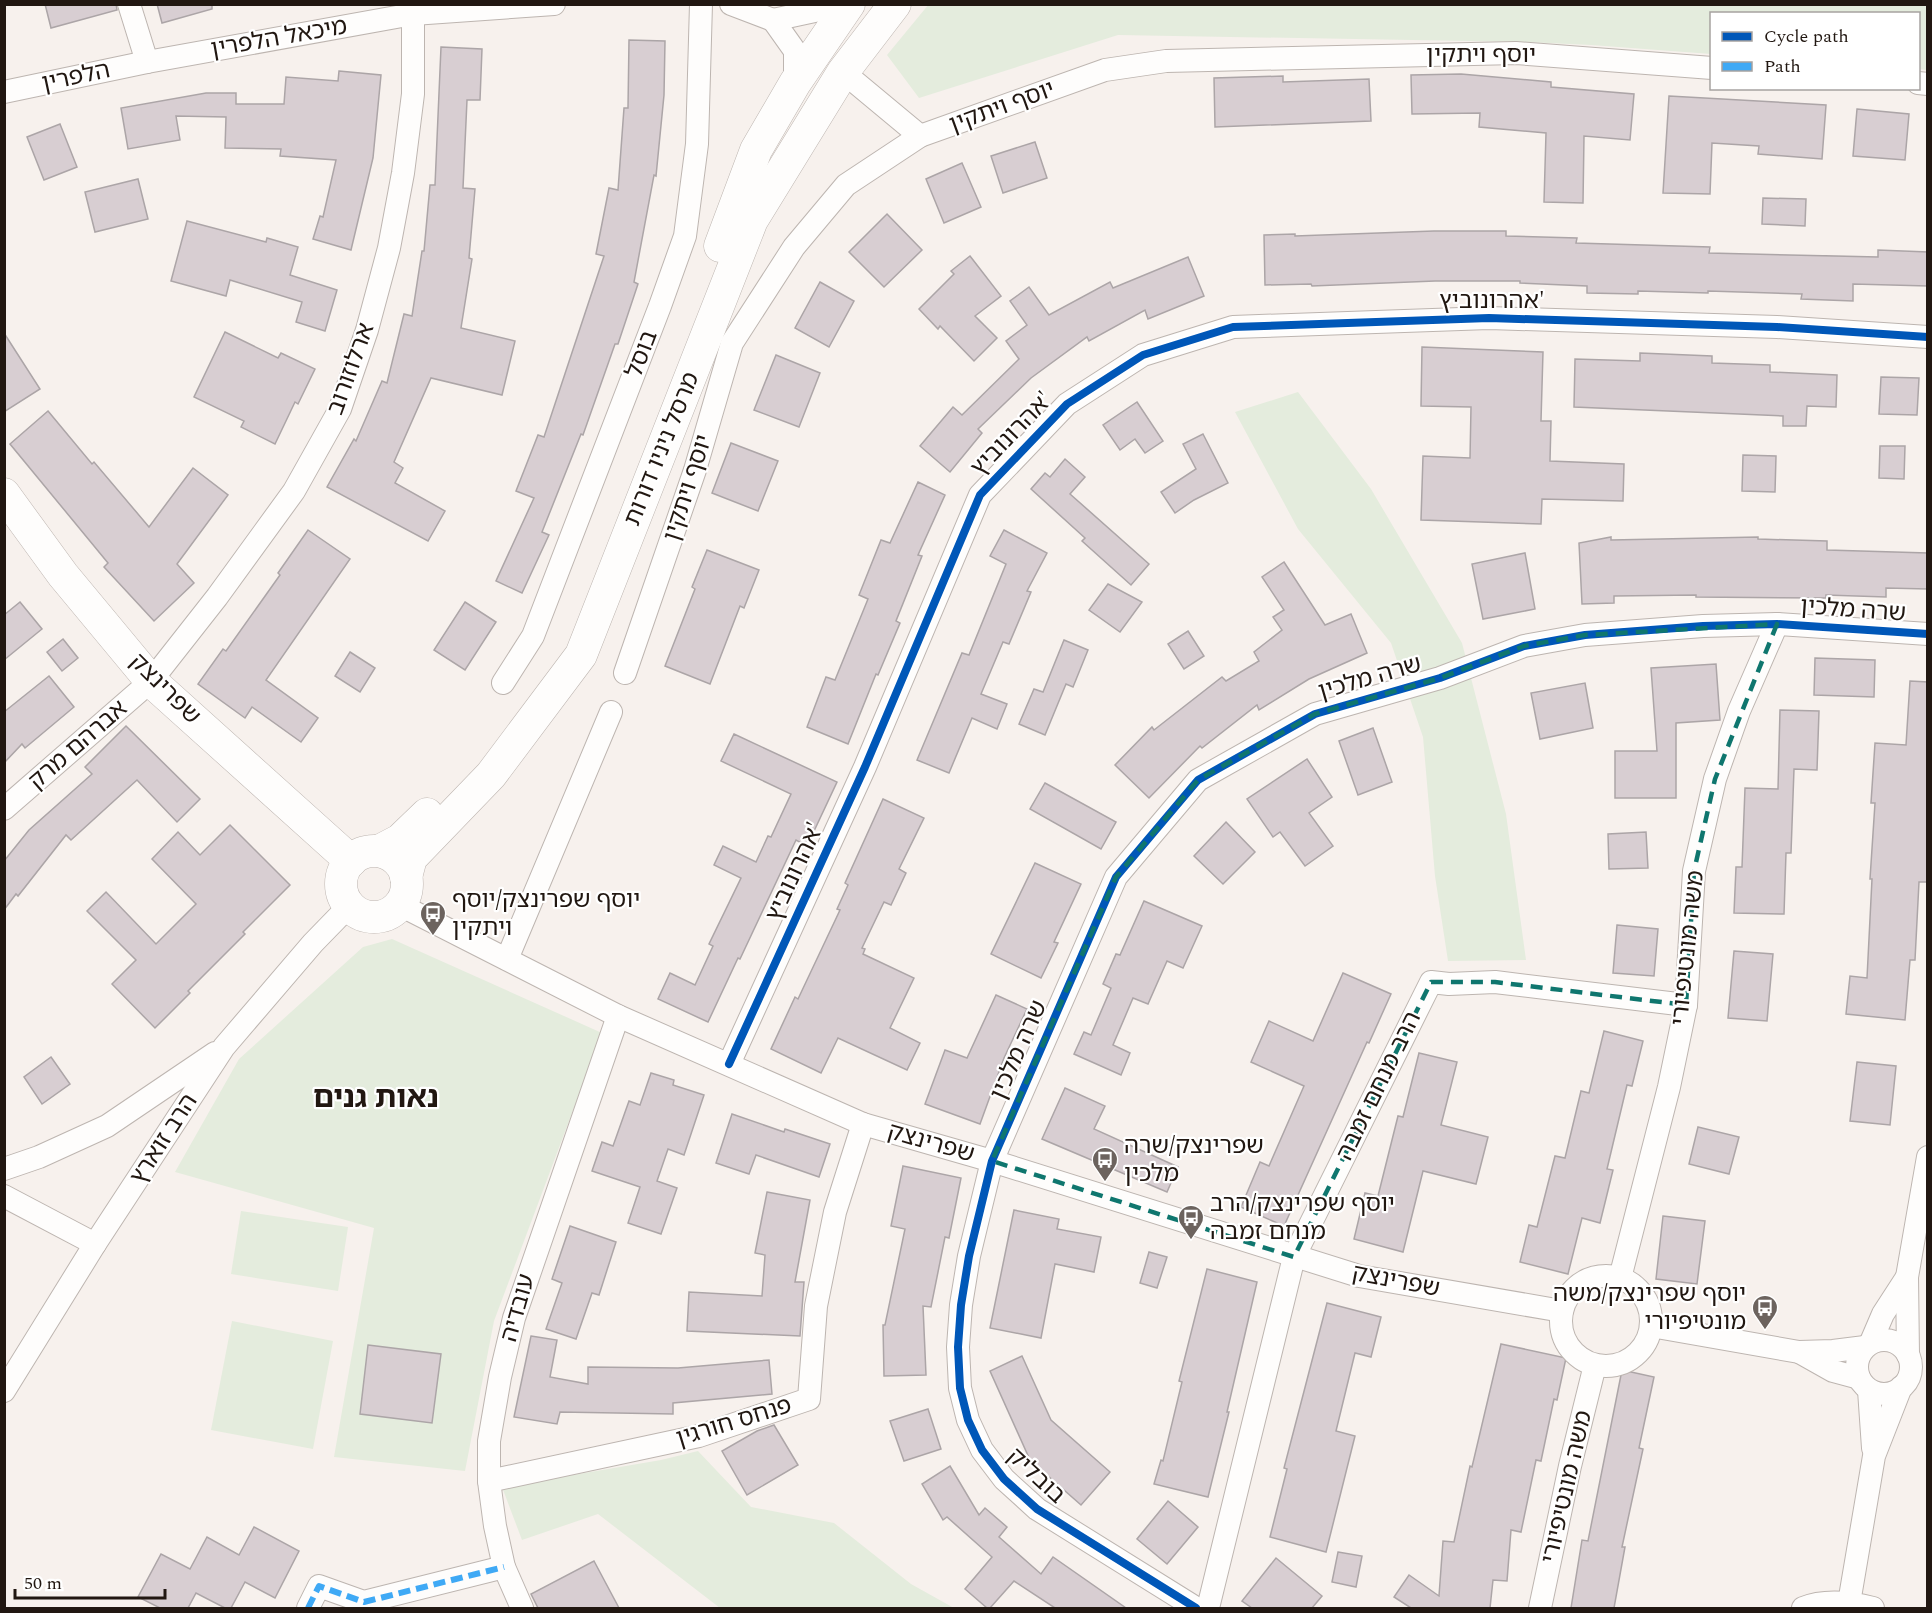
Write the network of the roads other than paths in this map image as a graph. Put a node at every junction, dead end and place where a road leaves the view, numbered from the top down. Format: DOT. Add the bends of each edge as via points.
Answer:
graph roads {
  1 [pos="129,4"];
  2 [pos="554,4"];
  3 [pos="701,4"];
  4 [pos="731,4"];
  5 [pos="848,4"];
  6 [pos="895,4"];
  7 [pos="412,9"];
  8 [pos="773,20"];
  9 [pos="147,62"];
  10 [pos="1710,68"];
  11 [pos="843,72"];
  12 [pos="795,83"];
  13 [pos="4,92"];
  14 [pos="920,136"];
  15 [pos="1928,337"];
  16 [pos="4,494"];
  17 [pos="1777,624"];
  18 [pos="1928,634"];
  19 [pos="625,673"];
  20 [pos="151,681"];
  21 [pos="503,683"];
  22 [pos="611,712"];
  23 [pos="4,809"];
  24 [pos="365,856"];
  25 [pos="403,891"];
  26 [pos="350,906"];
  27 [pos="507,959"];
  28 [pos="1686,1005"];
  29 [pos="618,1016"];
  30 [pos="224,1047"];
  31 [pos="729,1064"];
  32 [pos="863,1124"];
  33 [pos="1928,1157"];
  34 [pos="992,1161"];
  35 [pos="4,1169"];
  36 [pos="4,1196"];
  37 [pos="95,1244"];
  38 [pos="1294,1257"];
  39 [pos="1907,1277"];
  40 [pos="1620,1278"];
  41 [pos="1562,1311"];
  42 [pos="1651,1326"];
  43 [pos="1868,1345"];
  44 [pos="1799,1352"];
  45 [pos="1908,1355"];
  46 [pos="1595,1365"];
  47 [pos="1864,1384"];
  48 [pos="1901,1387"];
  49 [pos="4,1391"];
  50 [pos="1874,1456"];
  51 [pos="489,1481"];
  52 [pos="504,1567"];
  53 [pos="1849,1603"];
  54 [pos="308,1608"];
  55 [pos="522,1608"];
  56 [pos="1196,1608"];
  57 [pos="1208,1608"];
  58 [pos="1540,1608"];
  59 [pos="1803,1608"];
  60 [pos="1872,1608"];
  1 -- 9 [label="street"];
  2 -- 7 [label="street, מיכאל הלפרין"];
  3 -- 21 [label="street, בוסל" via="697,144 685,236 533,636"];
  4 -- 8 [label="street"];
  5 -- 8 [label="street"];
  5 -- 12 [label="street, מרסל ניניו דורות"];
  6 -- 11 [label="street, מרסל ניניו דורות"];
  7 -- 9 [label="street, מיכאל הלפרין"];
  7 -- 20 [label="street, ארלוזורוב" via="413,94 403,173 389,248 340,409 294,491 218,597"];
  8 -- 12 [label="street" via="795,51"];
  9 -- 13 [label="street, הלפרין"];
  10 -- 14 [label="street, יוסף ויתקין" via="1516,53 1166,61 1105,70"];
  11 -- 14 [label="street"];
  11 -- 25 [label="street, מרסל ניניו דורות" via="753,220 581,655 490,775 411,858"];
  12 -- 24 [label="street, מרסל ניניו דורות" via="756,150 563,648 461,780 400,840"];
  14 -- 19 [label="street, יוסף ויתקין" via="846,185 794,247 732,343 695,470"];
  15 -- 31 [label="street, אהרונוביץ'" via="1777,327 1489,318 1233,327 1143,355 1067,404 980,495 865,767"];
  16 -- 20 [label="street, שפרינצק" via="63,575"];
  17 -- 18 [label="street, שרה מלכין"];
  17 -- 28 [label="street, משה מונטיפיורי" via="1739,711 1715,780 1695,871"];
  17 -- 34 [label="street, שרה מלכין" via="1585,635 1524,646 1440,678 1315,714 1198,780 1116,877"];
  20 -- 23 [label="street, אברהם מרק"];
  20 -- 24 [label="street, שפרינצק"];
  22 -- 27 [label="street"];
  24 -- 25 [label="street" via="389,854 397,860"];
  24 -- 26 [label="street" via="344,871 343,896"];
  25 -- 26 [label="street" via="391,912 381,916 358,914"];
  25 -- 27 [label="street, שפרינצק"];
  26 -- 30 [label="street, הרב זוארץ"];
  27 -- 29 [label="street, שפרינצק"];
  28 -- 38 [label="street, הרב מנחם זמבה" via="1495,982 1431,982"];
  28 -- 40 [label="street, משה מונטיפיורי"];
  29 -- 31 [label="street, שפרינצק"];
  29 -- 51 [label="street, עובדיה" via="514,1317 489,1441"];
  30 -- 35 [label="street" via="107,1126"];
  30 -- 37 [label="street, הרב זוארץ"];
  31 -- 32 [label="street, שפרינצק"];
  32 -- 34 [label="street, שפרינצק"];
  32 -- 51 [label="street, פנחס חורגין" via="835,1212 816,1306 809,1399 699,1436"];
  33 -- 39 [label="street"];
  34 -- 38 [label="street, שפרינצק"];
  34 -- 56 [label="street, בובליק" via="961,1305 960,1388 968,1420 982,1450 1004,1479 1036,1509"];
  36 -- 37 [label="street"];
  37 -- 49 [label="street, הרב זוארץ"];
  38 -- 41 [label="street, שפרינצק" via="1359,1276"];
  38 -- 57 [label="street, הרב מנחם זמבה"];
  39 -- 43 [label="street"];
  39 -- 45 [label="street"];
  40 -- 41 [label="street" via="1591,1278 1568,1297"];
  40 -- 42 [label="street" via="1644,1296"];
  41 -- 46 [label="street" via="1564,1338 1582,1359"];
  42 -- 44 [label="street"];
  42 -- 46 [label="street" via="1638,1353 1618,1364"];
  43 -- 44 [label="street"];
  43 -- 45 [label="street" via="1879,1340 1895,1342"];
  43 -- 47 [label="street" via="1857,1362"];
  44 -- 47 [label="street"];
  45 -- 48 [label="street" via="1910,1372"];
  46 -- 58 [label="street, משה מונטיפיורי"];
  47 -- 48 [label="street" via="1884,1394"];
  47 -- 50 [label="street"];
  48 -- 50 [label="street"];
  50 -- 53 [label="street"];
  51 -- 52 [label="street, עובדיה"];
  52 -- 54 [label="street" via="363,1602 319,1586"];
  52 -- 55 [label="street, עובדיה"];
  53 -- 59 [label="street" via="1821,1603"];
  53 -- 60 [label="street"];
}
